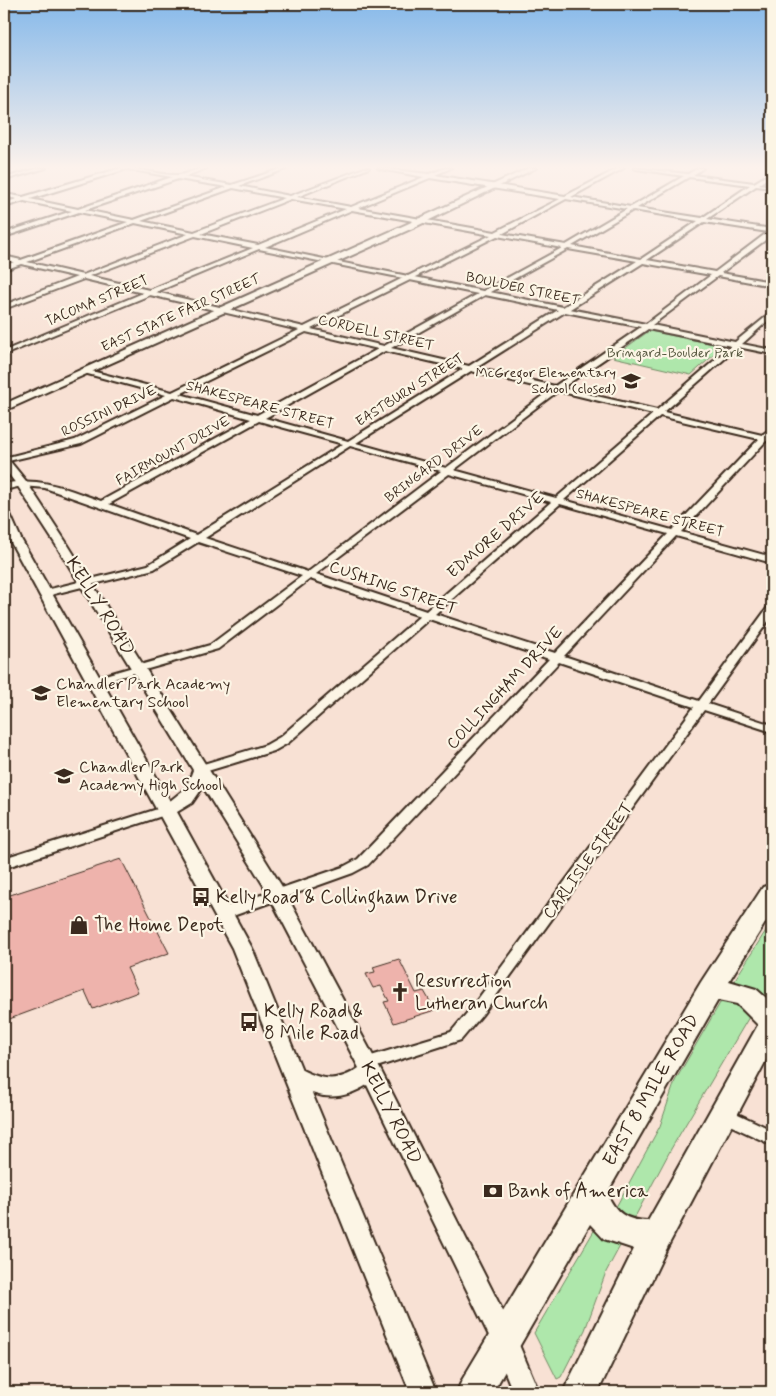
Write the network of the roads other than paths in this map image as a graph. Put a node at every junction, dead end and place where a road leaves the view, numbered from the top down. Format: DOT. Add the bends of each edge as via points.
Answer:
graph roads {
  1 [pos="103,233"];
  2 [pos="191,233"];
  3 [pos="292,233"];
  4 [pos="393,233"];
  5 [pos="490,233"];
  6 [pos="590,233"];
  7 [pos="683,233"];
  8 [pos="769,233"];
  9 [pos="195,234"];
  10 [pos="495,234"];
  11 [pos="259,247"];
  12 [pos="567,247"];
  13 [pos="4,258"];
  14 [pos="641,261"];
  15 [pos="21,262"];
  16 [pos="330,262"];
  17 [pos="4,268"];
  18 [pos="717,274"];
  19 [pos="83,277"];
  20 [pos="409,278"];
  21 [pos="772,284"];
  22 [pos="149,293"];
  23 [pos="484,293"];
  24 [pos="4,307"];
  25 [pos="223,310"];
  26 [pos="563,310"];
  27 [pos="772,314"];
  28 [pos="646,327"];
  29 [pos="305,329"];
  30 [pos="737,345"];
  31 [pos="385,348"];
  32 [pos="772,352"];
  33 [pos="4,353"];
  34 [pos="468,368"];
  35 [pos="87,370"];
  36 [pos="556,389"];
  37 [pos="173,395"];
  38 [pos="4,408"];
  39 [pos="657,414"];
  40 [pos="257,418"];
  41 [pos="772,430"];
  42 [pos="768,439"];
  43 [pos="348,444"];
  44 [pos="4,460"];
  45 [pos="448,471"];
  46 [pos="22,483"];
  47 [pos="4,487"];
  48 [pos="557,501"];
  49 [pos="101,505"];
  50 [pos="4,514"];
  51 [pos="8,533"];
  52 [pos="674,533"];
  53 [pos="198,538"];
  54 [pos="772,560"];
  55 [pos="310,576"];
  56 [pos="86,584"];
  57 [pos="46,593"];
  58 [pos="772,610"];
  59 [pos="427,615"];
  60 [pos="557,658"];
  61 [pos="139,669"];
  62 [pos="95,681"];
  63 [pos="702,706"];
  64 [pos="772,730"];
  65 [pos="201,769"];
  66 [pos="167,810"];
  67 [pos="4,863"];
  68 [pos="772,894"];
  69 [pos="278,895"];
  70 [pos="225,913"];
  71 [pos="710,989"];
  72 [pos="772,1024"];
  73 [pos="369,1068"];
  74 [pos="294,1076"];
  75 [pos="722,1114"];
  76 [pos="772,1138"];
  77 [pos="592,1193"];
  78 [pos="657,1236"];
  79 [pos="505,1342"];
  80 [pos="423,1392"];
  81 [pos="474,1392"];
  82 [pos="526,1392"];
  83 [pos="580,1392"];
  1 -- 15 [label="street"];
  2 -- 9 [label="street, BOULDER STREET"];
  3 -- 11 [label="street, TACOMA STREET"];
  4 -- 16 [label="street, EAST STATE FAIR STREET"];
  5 -- 10 [label="street"];
  6 -- 12 [label="street, FAIRMOUNT DRIVE"];
  7 -- 14 [label="street, EASTBURN STREET"];
  8 -- 18 [label="street, BRINGARD DRIVE"];
  9 -- 11 [label="street, BOULDER STREET"];
  9 -- 19 [label="street"];
  10 -- 12 [label="street"];
  10 -- 20 [label="street, ROSSINI DRIVE"];
  11 -- 16 [label="street, BOULDER STREET"];
  11 -- 22 [label="street, TACOMA STREET"];
  12 -- 14 [label="street"];
  12 -- 23 [label="street, FAIRMOUNT DRIVE"];
  13 -- 15 [label="street, CORDELL STREET"];
  14 -- 18 [label="street"];
  14 -- 26 [label="street, EASTBURN STREET"];
  15 -- 17 [label="street"];
  15 -- 19 [label="street, CORDELL STREET"];
  16 -- 20 [label="street, BOULDER STREET"];
  16 -- 25 [label="street, EAST STATE FAIR STREET"];
  18 -- 21 [label="street"];
  18 -- 28 [label="street, BRINGARD DRIVE"];
  19 -- 22 [label="street, CORDELL STREET"];
  19 -- 24 [label="street"];
  20 -- 23 [label="street, BOULDER STREET"];
  20 -- 29 [label="street, ROSSINI DRIVE"];
  22 -- 25 [label="street, CORDELL STREET"];
  22 -- 33 [label="street, TACOMA STREET"];
  23 -- 26 [label="street, BOULDER STREET"];
  23 -- 31 [label="street, FAIRMOUNT DRIVE"];
  25 -- 29 [label="street, CORDELL STREET"];
  25 -- 35 [label="street, EAST STATE FAIR STREET"];
  26 -- 28 [label="street, BOULDER STREET"];
  26 -- 34 [label="street, EASTBURN STREET"];
  27 -- 30 [label="street, EDMORE DRIVE"];
  28 -- 30 [label="street, BOULDER STREET"];
  28 -- 36 [label="street, BRINGARD DRIVE"];
  29 -- 31 [label="street, CORDELL STREET"];
  29 -- 37 [label="street, ROSSINI DRIVE"];
  30 -- 32 [label="street, BOULDER STREET"];
  30 -- 39 [label="street, EDMORE DRIVE"];
  31 -- 34 [label="street, CORDELL STREET"];
  31 -- 40 [label="street, FAIRMOUNT DRIVE"];
  34 -- 36 [label="street, CORDELL STREET"];
  34 -- 43 [label="street, EASTBURN STREET"];
  35 -- 37 [label="street, SHAKESPEARE STREET"];
  35 -- 38 [label="street, EAST STATE FAIR STREET"];
  36 -- 39 [label="street, CORDELL STREET"];
  36 -- 45 [label="street, BRINGARD DRIVE"];
  37 -- 40 [label="street, SHAKESPEARE STREET"];
  37 -- 44 [label="street, ROSSINI DRIVE" via="74,444"];
  39 -- 42 [label="street, CORDELL STREET"];
  39 -- 48 [label="street, EDMORE DRIVE"];
  40 -- 43 [label="street, SHAKESPEARE STREET"];
  40 -- 49 [label="street, FAIRMOUNT DRIVE"];
  41 -- 42 [label="street, COLLINGHAM DRIVE"];
  42 -- 52 [label="street, COLLINGHAM DRIVE"];
  43 -- 45 [label="street, SHAKESPEARE STREET"];
  43 -- 53 [label="street, EASTBURN STREET"];
  44 -- 46 [label="street, KELLY ROAD"];
  45 -- 48 [label="street, SHAKESPEARE STREET"];
  45 -- 55 [label="street, BRINGARD DRIVE"];
  46 -- 47 [label="street, CUSHING STREET"];
  46 -- 49 [label="street, CUSHING STREET" via="46,485"];
  46 -- 56 [label="street, KELLY ROAD"];
  48 -- 52 [label="street, SHAKESPEARE STREET"];
  48 -- 59 [label="street, EDMORE DRIVE"];
  49 -- 53 [label="street, CUSHING STREET"];
  50 -- 51 [label="street"];
  51 -- 57 [label="street"];
  52 -- 54 [label="street, SHAKESPEARE STREET"];
  52 -- 60 [label="street, COLLINGHAM DRIVE"];
  53 -- 55 [label="street, CUSHING STREET"];
  53 -- 56 [label="street, EASTBURN STREET" via="147,569"];
  55 -- 59 [label="street, CUSHING STREET"];
  55 -- 61 [label="street, BRINGARD DRIVE" via="214,647"];
  56 -- 57 [label="street, EASTBURN STREET"];
  56 -- 61 [label="street, KELLY ROAD"];
  57 -- 62 [label="street"];
  58 -- 63 [label="street, CARLISLE STREET"];
  59 -- 60 [label="street, CUSHING STREET"];
  59 -- 65 [label="street, EDMORE DRIVE" via="276,746"];
  60 -- 63 [label="street, CUSHING STREET"];
  60 -- 69 [label="street, COLLINGHAM DRIVE" via="362,862"];
  61 -- 62 [label="street, BRINGARD DRIVE"];
  61 -- 65 [label="street, KELLY ROAD"];
  62 -- 66 [label="street"];
  63 -- 64 [label="street, CUSHING STREET"];
  63 -- 73 [label="street, CARLISLE STREET" via="456,1036"];
  65 -- 66 [label="street" via="189,797"];
  65 -- 69 [label="street, KELLY ROAD"];
  66 -- 67 [label="street"];
  66 -- 70 [label="street"];
  68 -- 71 [label="highway, EAST 8 MILE ROAD"];
  69 -- 70 [label="street, COLLINGHAM DRIVE"];
  69 -- 73 [label="street, KELLY ROAD"];
  70 -- 74 [label="street" via="249,962"];
  71 -- 72 [label="highway" via="732,990 746,995 760,1005"];
  71 -- 77 [label="highway, EAST 8 MILE ROAD"];
  72 -- 75 [label="highway"];
  73 -- 74 [label="street" via="350,1086 333,1090 311,1085"];
  73 -- 79 [label="street, KELLY ROAD"];
  74 -- 80 [label="street"];
  75 -- 76 [label="street"];
  75 -- 78 [label="highway"];
  77 -- 78 [label="highway" via="597,1210 612,1227 630,1235"];
  77 -- 79 [label="highway, EAST 8 MILE ROAD"];
  78 -- 83 [label="highway"];
  79 -- 81 [label="highway, EAST 8 MILE ROAD"];
  79 -- 82 [label="street, KELLY ROAD"];
}
